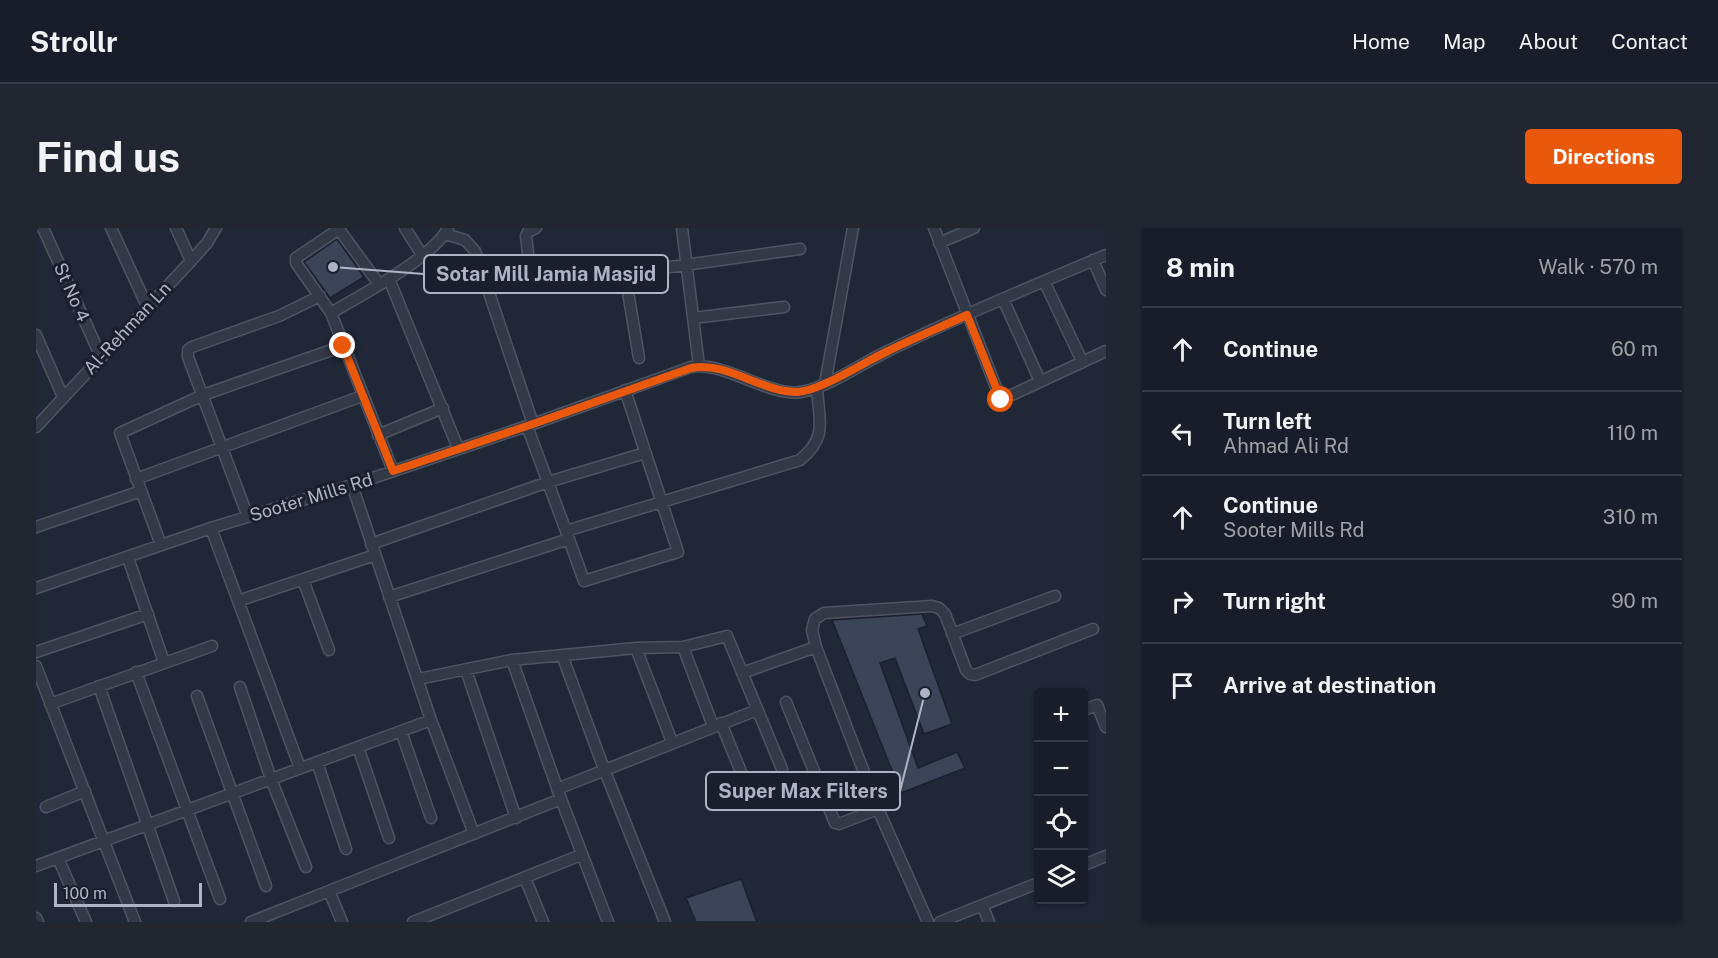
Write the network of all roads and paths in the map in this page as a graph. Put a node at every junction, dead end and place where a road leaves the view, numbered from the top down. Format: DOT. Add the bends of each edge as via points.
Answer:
graph roads {
  1 [pos="43,228"];
  2 [pos="111,228"];
  3 [pos="176,228"];
  4 [pos="216,228"];
  5 [pos="339,228"];
  6 [pos="405,228"];
  7 [pos="536,228"];
  8 [pos="682,228"];
  9 [pos="853,228"];
  10 [pos="934,228"];
  11 [pos="974,228"];
  12 [pos="447,231"];
  13 [pos="939,243"];
  14 [pos="800,249"];
  15 [pos="528,253"];
  16 [pos="422,255"];
  17 [pos="1106,255"];
  18 [pos="1093,260"];
  19 [pos="191,261"];
  20 [pos="687,265"];
  21 [pos="625,274"];
  22 [pos="1044,281"];
  23 [pos="384,282"];
  24 [pos="548,284"];
  25 [pos="1106,290"];
  26 [pos="320,296"];
  27 [pos="1003,299"];
  28 [pos="147,306"];
  29 [pos="784,307"];
  30 [pos="331,313"];
  31 [pos="967,315"];
  32 [pos="693,318"];
  33 [pos="36,335"];
  34 [pos="343,346"];
  35 [pos="1106,351"];
  36 [pos="101,357"];
  37 [pos="639,358"];
  38 [pos="1082,362"];
  39 [pos="699,366"];
  40 [pos="1040,381"];
  41 [pos="821,386"];
  42 [pos="625,390"];
  43 [pos="203,395"];
  44 [pos="362,396"];
  45 [pos="63,397"];
  46 [pos="443,408"];
  47 [pos="530,425"];
  48 [pos="36,427"];
  49 [pos="378,435"];
  50 [pos="222,447"];
  51 [pos="458,448"];
  52 [pos="645,453"];
  53 [pos="393,471"];
  54 [pos="136,479"];
  55 [pos="548,482"];
  56 [pos="352,485"];
  57 [pos="141,491"];
  58 [pos="662,502"];
  59 [pos="248,517"];
  60 [pos="36,527"];
  61 [pos="211,528"];
  62 [pos="568,535"];
  63 [pos="371,544"];
  64 [pos="161,545"];
  65 [pos="375,555"];
  66 [pos="128,558"];
  67 [pos="303,580"];
  68 [pos="36,588"];
  69 [pos="1055,596"];
  70 [pos="389,597"];
  71 [pos="238,601"];
  72 [pos="148,614"];
  73 [pos="1093,629"];
  74 [pos="952,634"];
  75 [pos="212,646"];
  76 [pos="683,646"];
  77 [pos="816,647"];
  78 [pos="636,648"];
  79 [pos="329,650"];
  80 [pos="36,652"];
  81 [pos="562,655"];
  82 [pos="512,660"];
  83 [pos="164,662"];
  84 [pos="36,666"];
  85 [pos="466,670"];
  86 [pos="136,672"];
  87 [pos="742,673"];
  88 [pos="418,679"];
  89 [pos="99,686"];
  90 [pos="240,687"];
  91 [pos="197,696"];
  92 [pos="786,702"];
  93 [pos="50,704"];
  94 [pos="1088,708"];
  95 [pos="757,710"];
  96 [pos="431,720"];
  97 [pos="717,725"];
  98 [pos="1106,727"];
  99 [pos="400,731"];
  100 [pos="672,742"];
  101 [pos="358,747"];
  102 [pos="316,762"];
  103 [pos="300,768"];
  104 [pos="604,769"];
  105 [pos="782,769"];
  106 [pos="271,778"];
  107 [pos="748,789"];
  108 [pos="85,791"];
  109 [pos="231,794"];
  110 [pos="559,794"];
  111 [pos="46,807"];
  112 [pos="878,809"];
  113 [pos="188,810"];
  114 [pos="431,818"];
  115 [pos="516,818"];
  116 [pos="147,825"];
  117 [pos="474,834"];
  118 [pos="389,837"];
  119 [pos="103,841"];
  120 [pos="346,849"];
  121 [pos="581,855"];
  122 [pos="1106,856"];
  123 [pos="58,858"];
  124 [pos="1088,863"];
  125 [pos="36,866"];
  126 [pos="306,867"];
  127 [pos="525,878"];
  128 [pos="266,886"];
  129 [pos="1034,886"];
  130 [pos="329,891"];
  131 [pos="220,899"];
  132 [pos="174,901"];
  133 [pos="982,907"];
  134 [pos="36,918"];
  135 [pos="38,922"];
  136 [pos="86,922"];
  137 [pos="135,922"];
  138 [pos="251,922"];
  139 [pos="342,922"];
  140 [pos="414,922"];
  141 [pos="543,922"];
  142 [pos="608,922"];
  143 [pos="665,922"];
  144 [pos="928,922"];
  145 [pos="940,922"];
  146 [pos="988,922"];
  1 -- 36 [label="street, St No 4"];
  2 -- 28 [label="street"];
  3 -- 19 [label="street"];
  4 -- 19 [label="street, Al-Rehman Ln"];
  5 -- 23 [label="street"];
  5 -- 26 [label="street" via="296,258"];
  6 -- 16 [label="street"];
  7 -- 15 [label="street" via="526,236"];
  8 -- 20 [label="street"];
  9 -- 41 [label="street"];
  10 -- 13 [label="street"];
  11 -- 13 [label="street"];
  12 -- 16 [label="street" via="436,246"];
  12 -- 47 [label="street" via="465,240 475,251"];
  13 -- 31 [label="street"];
  14 -- 20 [label="street"];
  16 -- 23 [label="street"];
  17 -- 18 [label="street"];
  18 -- 22 [label="street"];
  18 -- 25 [label="street"];
  19 -- 28 [label="street, Al-Rehman Ln"];
  20 -- 21 [label="street"];
  20 -- 32 [label="street"];
  21 -- 24 [label="street"];
  21 -- 37 [label="street"];
  22 -- 27 [label="street"];
  22 -- 38 [label="street"];
  23 -- 30 [label="street"];
  23 -- 46 [label="street"];
  26 -- 30 [label="street"];
  26 -- 43 [label="street" via="188,350"];
  27 -- 31 [label="street"];
  27 -- 40 [label="street"];
  28 -- 36 [label="street, Al-Rehman Ln"];
  29 -- 32 [label="street"];
  30 -- 34 [label="street"];
  31 -- 40 [label="street" via="1001,400"];
  31 -- 41 [label="street"];
  32 -- 39 [label="street"];
  33 -- 45 [label="street"];
  34 -- 43 [label="street"];
  34 -- 44 [label="street"];
  35 -- 38 [label="street"];
  36 -- 45 [label="street, Al-Rehman Ln"];
  38 -- 40 [label="street"];
  39 -- 41 [label="street" via="783,390 798,392"];
  39 -- 42 [label="street, Sooter Mills Rd"];
  41 -- 58 [label="street" via="820,435 800,460"];
  42 -- 47 [label="street, Sooter Mills Rd"];
  42 -- 52 [label="street"];
  43 -- 50 [label="street"];
  43 -- 54 [label="street" via="120,433"];
  44 -- 49 [label="street"];
  44 -- 50 [label="street"];
  45 -- 48 [label="street, Al-Rehman Ln"];
  46 -- 49 [label="street"];
  46 -- 51 [label="street"];
  47 -- 51 [label="street, Sooter Mills Rd"];
  47 -- 55 [label="street"];
  49 -- 53 [label="street"];
  50 -- 54 [label="street"];
  50 -- 59 [label="street"];
  51 -- 53 [label="street, Sooter Mills Rd"];
  52 -- 55 [label="street"];
  52 -- 58 [label="street"];
  53 -- 56 [label="street, Sooter Mills Rd"];
  54 -- 57 [label="street"];
  55 -- 62 [label="street"];
  55 -- 63 [label="street"];
  56 -- 59 [label="street, Sooter Mills Rd"];
  56 -- 63 [label="street"];
  57 -- 60 [label="street"];
  57 -- 64 [label="street"];
  58 -- 62 [label="street"];
  58 -- 62 [label="street" via="678,552 584,581"];
  59 -- 61 [label="street, Sooter Mills Rd"];
  61 -- 64 [label="street, Sooter Mills Rd"];
  61 -- 71 [label="street"];
  62 -- 70 [label="street"];
  63 -- 65 [label="street"];
  64 -- 66 [label="street, Sooter Mills Rd"];
  65 -- 67 [label="street"];
  65 -- 70 [label="street"];
  66 -- 68 [label="street, Sooter Mills Rd"];
  66 -- 72 [label="street"];
  67 -- 71 [label="street"];
  67 -- 79 [label="street"];
  69 -- 74 [label="street"];
  70 -- 88 [label="street"];
  71 -- 103 [label="street"];
  72 -- 80 [label="street"];
  72 -- 83 [label="street"];
  73 -- 74 [label="street" via="975,675 966,670"];
  74 -- 77 [label="street" via="945,614 932,606 824,613 815,619 812,630"];
  75 -- 83 [label="street"];
  76 -- 78 [label="street"];
  76 -- 87 [label="street" via="727,636"];
  76 -- 97 [label="street"];
  77 -- 87 [label="street"];
  77 -- 112 [label="street"];
  78 -- 81 [label="street"];
  78 -- 100 [label="street"];
  81 -- 82 [label="street"];
  81 -- 104 [label="street"];
  82 -- 85 [label="street"];
  82 -- 110 [label="street"];
  83 -- 86 [label="street"];
  84 -- 93 [label="street"];
  85 -- 88 [label="street"];
  85 -- 115 [label="street"];
  86 -- 89 [label="street"];
  86 -- 113 [label="street"];
  87 -- 95 [label="street"];
  88 -- 96 [label="street"];
  89 -- 93 [label="street"];
  89 -- 116 [label="street"];
  90 -- 106 [label="street"];
  91 -- 109 [label="street"];
  92 -- 112 [label="street" via="835,823"];
  93 -- 108 [label="street"];
  94 -- 98 [label="street" via="1097,705"];
  95 -- 97 [label="street"];
  95 -- 105 [label="street"];
  96 -- 99 [label="street"];
  96 -- 117 [label="street"];
  97 -- 100 [label="street"];
  97 -- 107 [label="street"];
  99 -- 101 [label="street"];
  99 -- 114 [label="street"];
  100 -- 104 [label="street"];
  101 -- 102 [label="street"];
  101 -- 118 [label="street"];
  102 -- 103 [label="street"];
  102 -- 120 [label="street"];
  103 -- 106 [label="street"];
  104 -- 110 [label="street"];
  104 -- 143 [label="street"];
  106 -- 109 [label="street"];
  106 -- 126 [label="street"];
  108 -- 111 [label="street"];
  108 -- 119 [label="street"];
  109 -- 113 [label="street"];
  109 -- 128 [label="street"];
  110 -- 115 [label="street"];
  110 -- 121 [label="street"];
  112 -- 144 [label="street"];
  113 -- 116 [label="street"];
  113 -- 131 [label="street"];
  115 -- 117 [label="street"];
  116 -- 119 [label="street"];
  116 -- 132 [label="street"];
  117 -- 130 [label="street"];
  119 -- 123 [label="street"];
  119 -- 137 [label="street"];
  121 -- 127 [label="street"];
  121 -- 142 [label="street"];
  122 -- 124 [label="street"];
  123 -- 125 [label="street"];
  123 -- 136 [label="street"];
  127 -- 140 [label="street"];
  127 -- 141 [label="street"];
  129 -- 133 [label="street"];
  130 -- 138 [label="street"];
  130 -- 139 [label="street"];
  133 -- 145 [label="street"];
  133 -- 146 [label="street"];
  134 -- 135 [label="street"];
}
